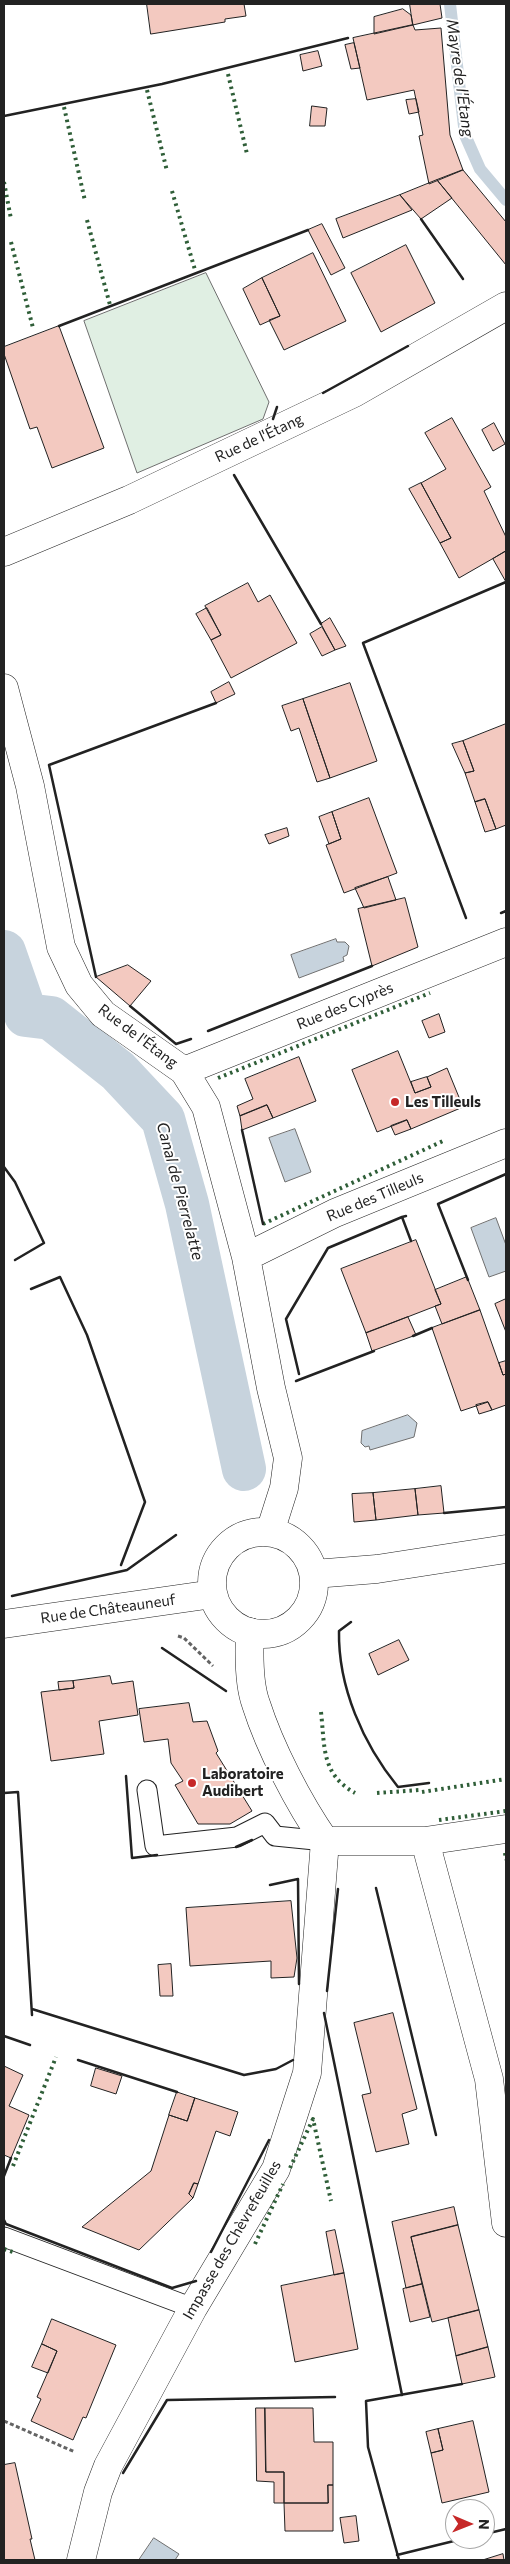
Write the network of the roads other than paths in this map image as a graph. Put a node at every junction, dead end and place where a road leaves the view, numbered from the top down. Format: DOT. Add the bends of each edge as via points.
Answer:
graph roads {
  1 [pos="506,306"];
  2 [pos="4,552"];
  3 [pos="4,688"];
  4 [pos="506,942"];
  5 [pos="184,1071"];
  6 [pos="506,1142"];
  7 [pos="246,1257"];
  8 [pos="270,1532"];
  9 [pos="506,1549"];
  10 [pos="314,1574"];
  11 [pos="213,1594"];
  12 [pos="4,1624"];
  13 [pos="250,1632"];
  14 [pos="147,1790"];
  15 [pos="506,1829"];
  16 [pos="325,1841"];
  17 [pos="425,1841"];
  18 [pos="506,2223"];
  19 [pos="4,2237"];
  20 [pos="193,2308"];
  21 [pos="81,2560"];
  1 -- 2 [label="street, Rue de l'Étang" via="354,393 129,500"];
  3 -- 5 [label="street, Rue de l'Étang" via="30,786 61,947 79,985 103,1014"];
  4 -- 5 [label="street, Rue des Cyprès"];
  5 -- 7 [label="street, Rue de l'Étang" via="206,1107"];
  6 -- 7 [label="street, Rue des Tilleuls" via="335,1213"];
  7 -- 8 [label="street, Rue de l'Étang" via="288,1458 284,1488"];
  8 -- 10 [label="street" via="299,1546"];
  8 -- 11 [label="street" via="254,1532 225,1548 216,1562"];
  9 -- 10 [label="street"];
  10 -- 13 [label="street" via="307,1607 289,1627 270,1634"];
  11 -- 12 [label="street, Rue de Châteauneuf"];
  11 -- 13 [label="street" via="220,1611 233,1624"];
  13 -- 16 [label="street" via="255,1703 305,1810"];
  14 -- 16 [label="lane" via="155,1846 238,1837 264,1823 275,1836"];
  15 -- 17 [label="street"];
  16 -- 17 [label="street"];
  16 -- 20 [label="street, Impasse des Chèvrefeuilles" via="307,2073 276,2169"];
  17 -- 18 [label="street" via="489,2079"];
  19 -- 20 [label="lane"];
  20 -- 21 [label="street, Impasse des Chèvrefeuilles" via="108,2466"];
}
